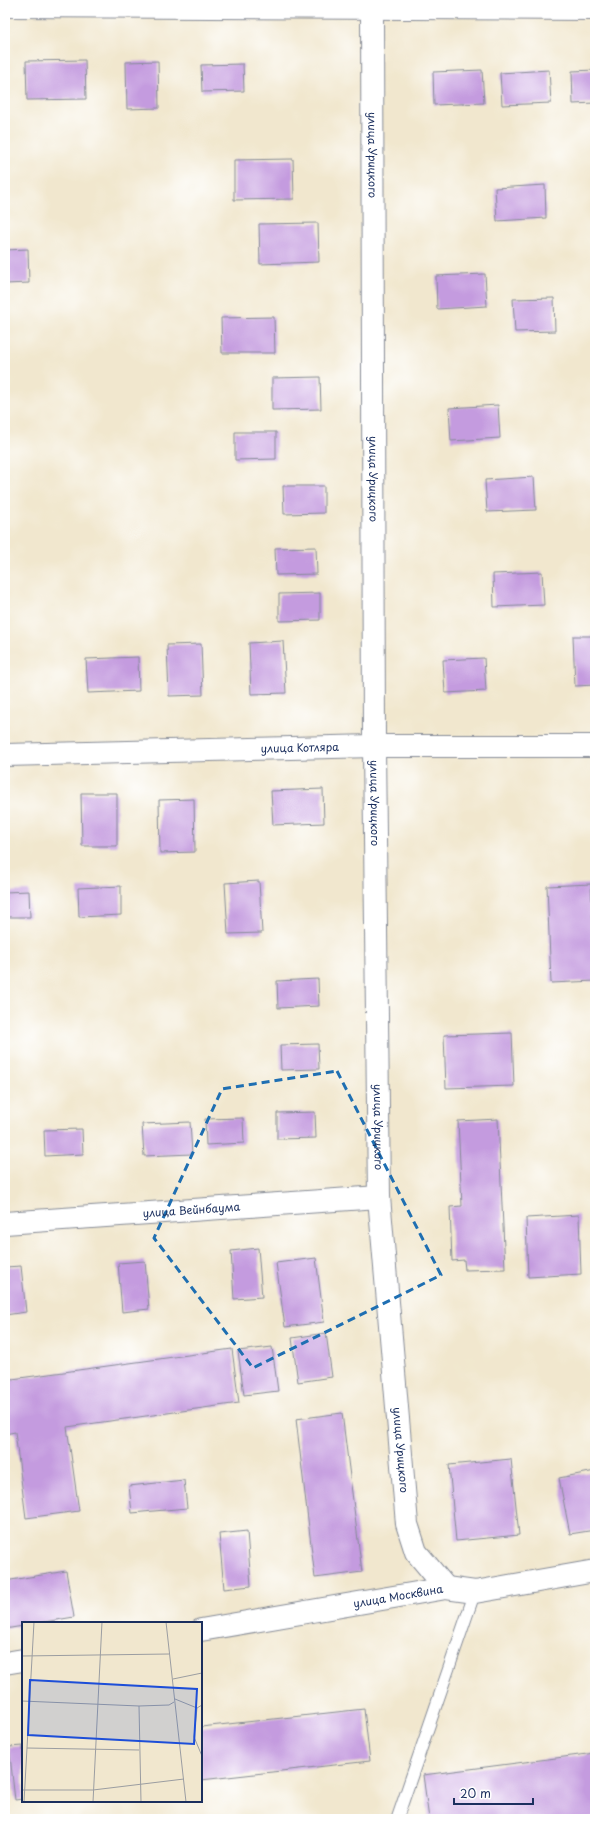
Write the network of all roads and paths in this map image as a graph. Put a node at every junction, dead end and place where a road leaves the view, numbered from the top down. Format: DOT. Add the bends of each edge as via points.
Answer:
graph roads {
  1 [pos="5,6"];
  2 [pos="372,6"];
  3 [pos="595,9"];
  4 [pos="374,746"];
  5 [pos="595,746"];
  6 [pos="5,755"];
  7 [pos="379,1197"];
  8 [pos="5,1223"];
  9 [pos="595,1571"];
  10 [pos="446,1588"];
  11 [pos="475,1592"];
  12 [pos="202,1630"];
  13 [pos="22,1660"];
  14 [pos="5,1663"];
  15 [pos="397,1819"];
  1 -- 2 [label="street"];
  2 -- 3 [label="street"];
  2 -- 4 [label="street, улица Урицкого"];
  4 -- 5 [label="street, улица Котляра"];
  4 -- 6 [label="street, улица Котляра"];
  4 -- 7 [label="street, улица Урицкого"];
  7 -- 8 [label="street, улица Вейнбаума"];
  7 -- 10 [label="street, улица Урицкого" via="407,1524 416,1552"];
  9 -- 11 [label="street, улица Москвина"];
  10 -- 11 [label="street, улица Москвина"];
  10 -- 12 [label="street, улица Москвина"];
  11 -- 15 [label="lane"];
  13 -- 14 [label="street"];
}
